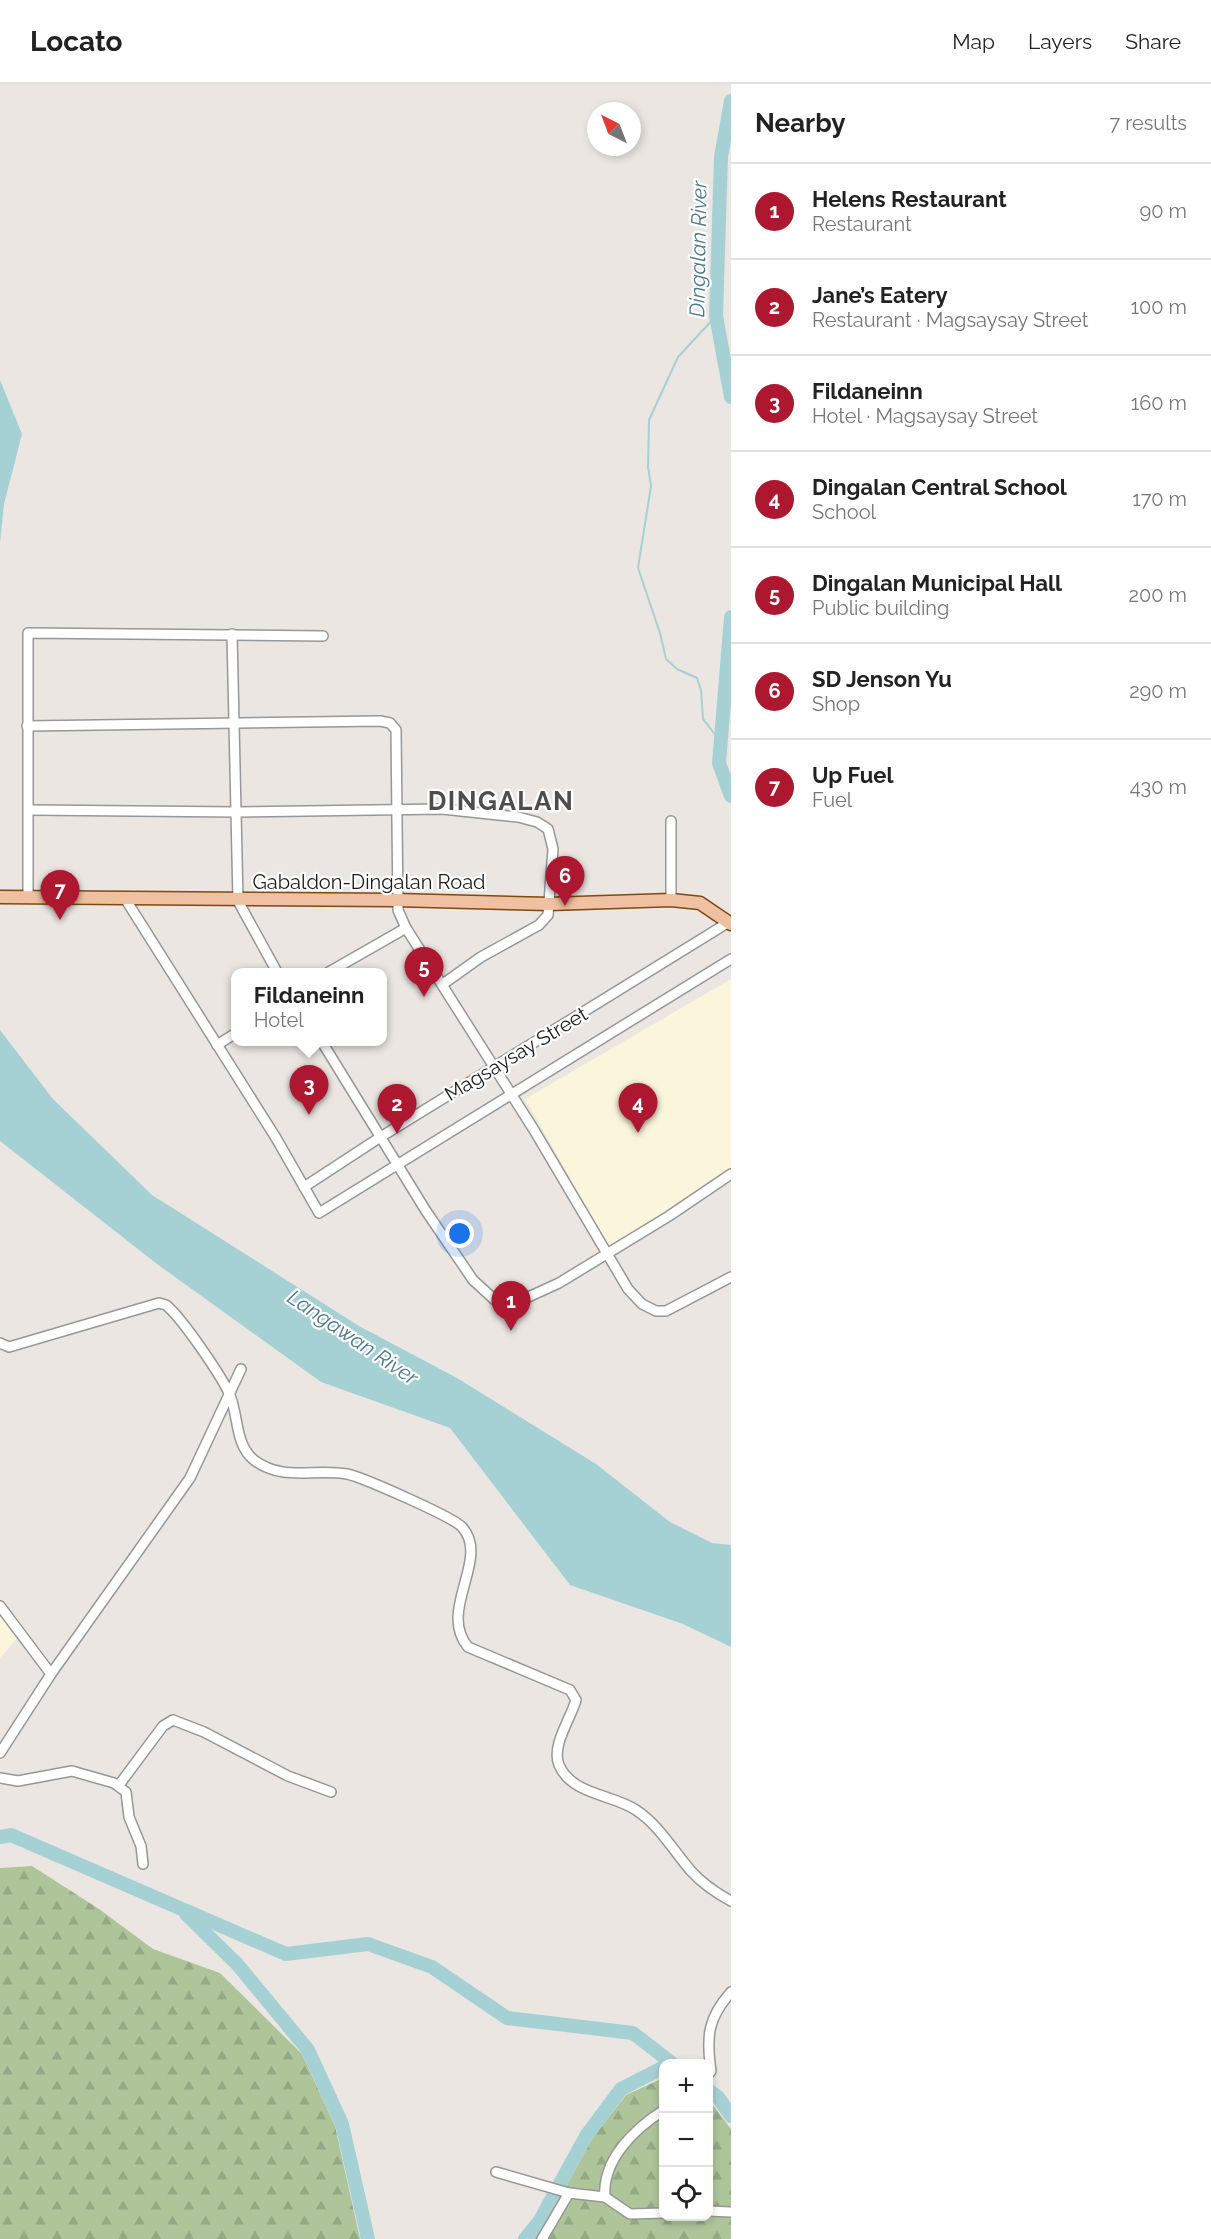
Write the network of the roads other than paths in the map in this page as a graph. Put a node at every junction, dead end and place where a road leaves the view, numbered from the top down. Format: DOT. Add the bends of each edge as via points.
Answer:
graph roads {
  1 [pos="232,634"];
  2 [pos="323,636"];
  3 [pos="234,723"];
  4 [pos="27,726"];
  5 [pos="30,810"];
  6 [pos="395,810"];
  7 [pos="237,812"];
  8 [pos="671,820"];
  9 [pos="0,897"];
  10 [pos="28,897"];
  11 [pos="126,900"];
  12 [pos="395,900"];
  13 [pos="671,900"];
  14 [pos="238,901"];
  15 [pos="549,904"];
  16 [pos="730,923"];
  17 [pos="406,928"];
  18 [pos="731,959"];
  19 [pos="275,968"];
  20 [pos="336,968"];
  21 [pos="443,984"];
  22 [pos="231,1036"];
  23 [pos="217,1046"];
  24 [pos="325,1046"];
  25 [pos="494,1068"];
  26 [pos="511,1096"];
  27 [pos="379,1138"];
  28 [pos="396,1164"];
  29 [pos="731,1174"];
  30 [pos="304,1186"];
  31 [pos="606,1256"];
  32 [pos="731,1277"];
  33 [pos="3,1347"];
  34 [pos="241,1369"];
  35 [pos="229,1393"];
  36 [pos="0,1606"];
  37 [pos="51,1674"];
  38 [pos="0,1753"];
  39 [pos="0,1778"];
  40 [pos="118,1785"];
  41 [pos="331,1791"];
  42 [pos="143,1864"];
  43 [pos="731,1901"];
  44 [pos="731,1992"];
  45 [pos="710,2059"];
  46 [pos="659,2113"];
  47 [pos="496,2172"];
  48 [pos="569,2193"];
  49 [pos="605,2197"];
  50 [pos="713,2211"];
  51 [pos="731,2212"];
  52 [pos="659,2213"];
  53 [pos="542,2239"];
  1 -- 2 [label="street"];
  1 -- 3 [label="street"];
  1 -- 4 [label="street" via="28,633"];
  3 -- 4 [label="street"];
  3 -- 6 [label="street" via="390,723 396,730"];
  3 -- 7 [label="street"];
  4 -- 5 [label="street"];
  5 -- 7 [label="street"];
  5 -- 10 [label="street"];
  6 -- 7 [label="street"];
  6 -- 12 [label="street"];
  6 -- 15 [label="street" via="442,809 501,814 537,822 548,829 552,841"];
  7 -- 14 [label="street"];
  8 -- 13 [label="street"];
  9 -- 10 [label="main road, Gabaldon-Dingalan Road"];
  10 -- 11 [label="main road, Gabaldon-Dingalan Road"];
  11 -- 14 [label="main road, Gabaldon-Dingalan Road"];
  11 -- 23 [label="street"];
  12 -- 14 [label="main road, Gabaldon-Dingalan Road"];
  12 -- 15 [label="main road, Gabaldon-Dingalan Road"];
  12 -- 17 [label="street"];
  13 -- 15 [label="main road, Gabaldon-Dingalan Road"];
  13 -- 16 [label="main road, Gabaldon-Dingalan Road" via="700,903"];
  14 -- 19 [label="street"];
  15 -- 21 [label="street" via="548,915 538,925"];
  16 -- 25 [label="street, Magsaysay Street"];
  17 -- 20 [label="street"];
  17 -- 21 [label="street"];
  18 -- 26 [label="street, Magsaysay Street"];
  21 -- 25 [label="street"];
  22 -- 23 [label="street"];
  23 -- 30 [label="street"];
  24 -- 27 [label="street"];
  25 -- 26 [label="street"];
  25 -- 27 [label="street, Magsaysay Street"];
  26 -- 28 [label="street, Magsaysay Street"];
  26 -- 31 [label="street"];
  27 -- 28 [label="street"];
  27 -- 30 [label="street, Magsaysay Street"];
  28 -- 30 [label="street, Magsaysay Street" via="319,1212"];
  28 -- 31 [label="street" via="473,1280 496,1302 513,1304 532,1297"];
  29 -- 31 [label="street"];
  31 -- 32 [label="street" via="635,1298 656,1311 666,1311"];
  33 -- 35 [label="street" via="159,1303 166,1305"];
  34 -- 35 [label="street"];
  35 -- 37 [label="street" via="190,1478"];
  35 -- 43 [label="street" via="242,1445 265,1466 280,1472 345,1473 362,1478 449,1517 462,1527 470,1540 470,1563 458,1618 461,1639 468,1647 570,1690 576,1700 558,1749 562,1769 590,1792 626,1803 639,1812 696,1875"];
  36 -- 37 [label="street"];
  37 -- 38 [label="street"];
  39 -- 40 [label="street" via="18,1781 72,1771"];
  40 -- 41 [label="street" via="163,1726 173,1720 288,1776"];
  40 -- 42 [label="street" via="126,1791"];
  44 -- 45 [label="street" via="715,2012 709,2037"];
  46 -- 49 [label="street" via="614,2157 605,2180"];
  47 -- 48 [label="street"];
  48 -- 49 [label="street"];
  48 -- 53 [label="street"];
  49 -- 52 [label="street" via="630,2214"];
  50 -- 51 [label="street"];
}
